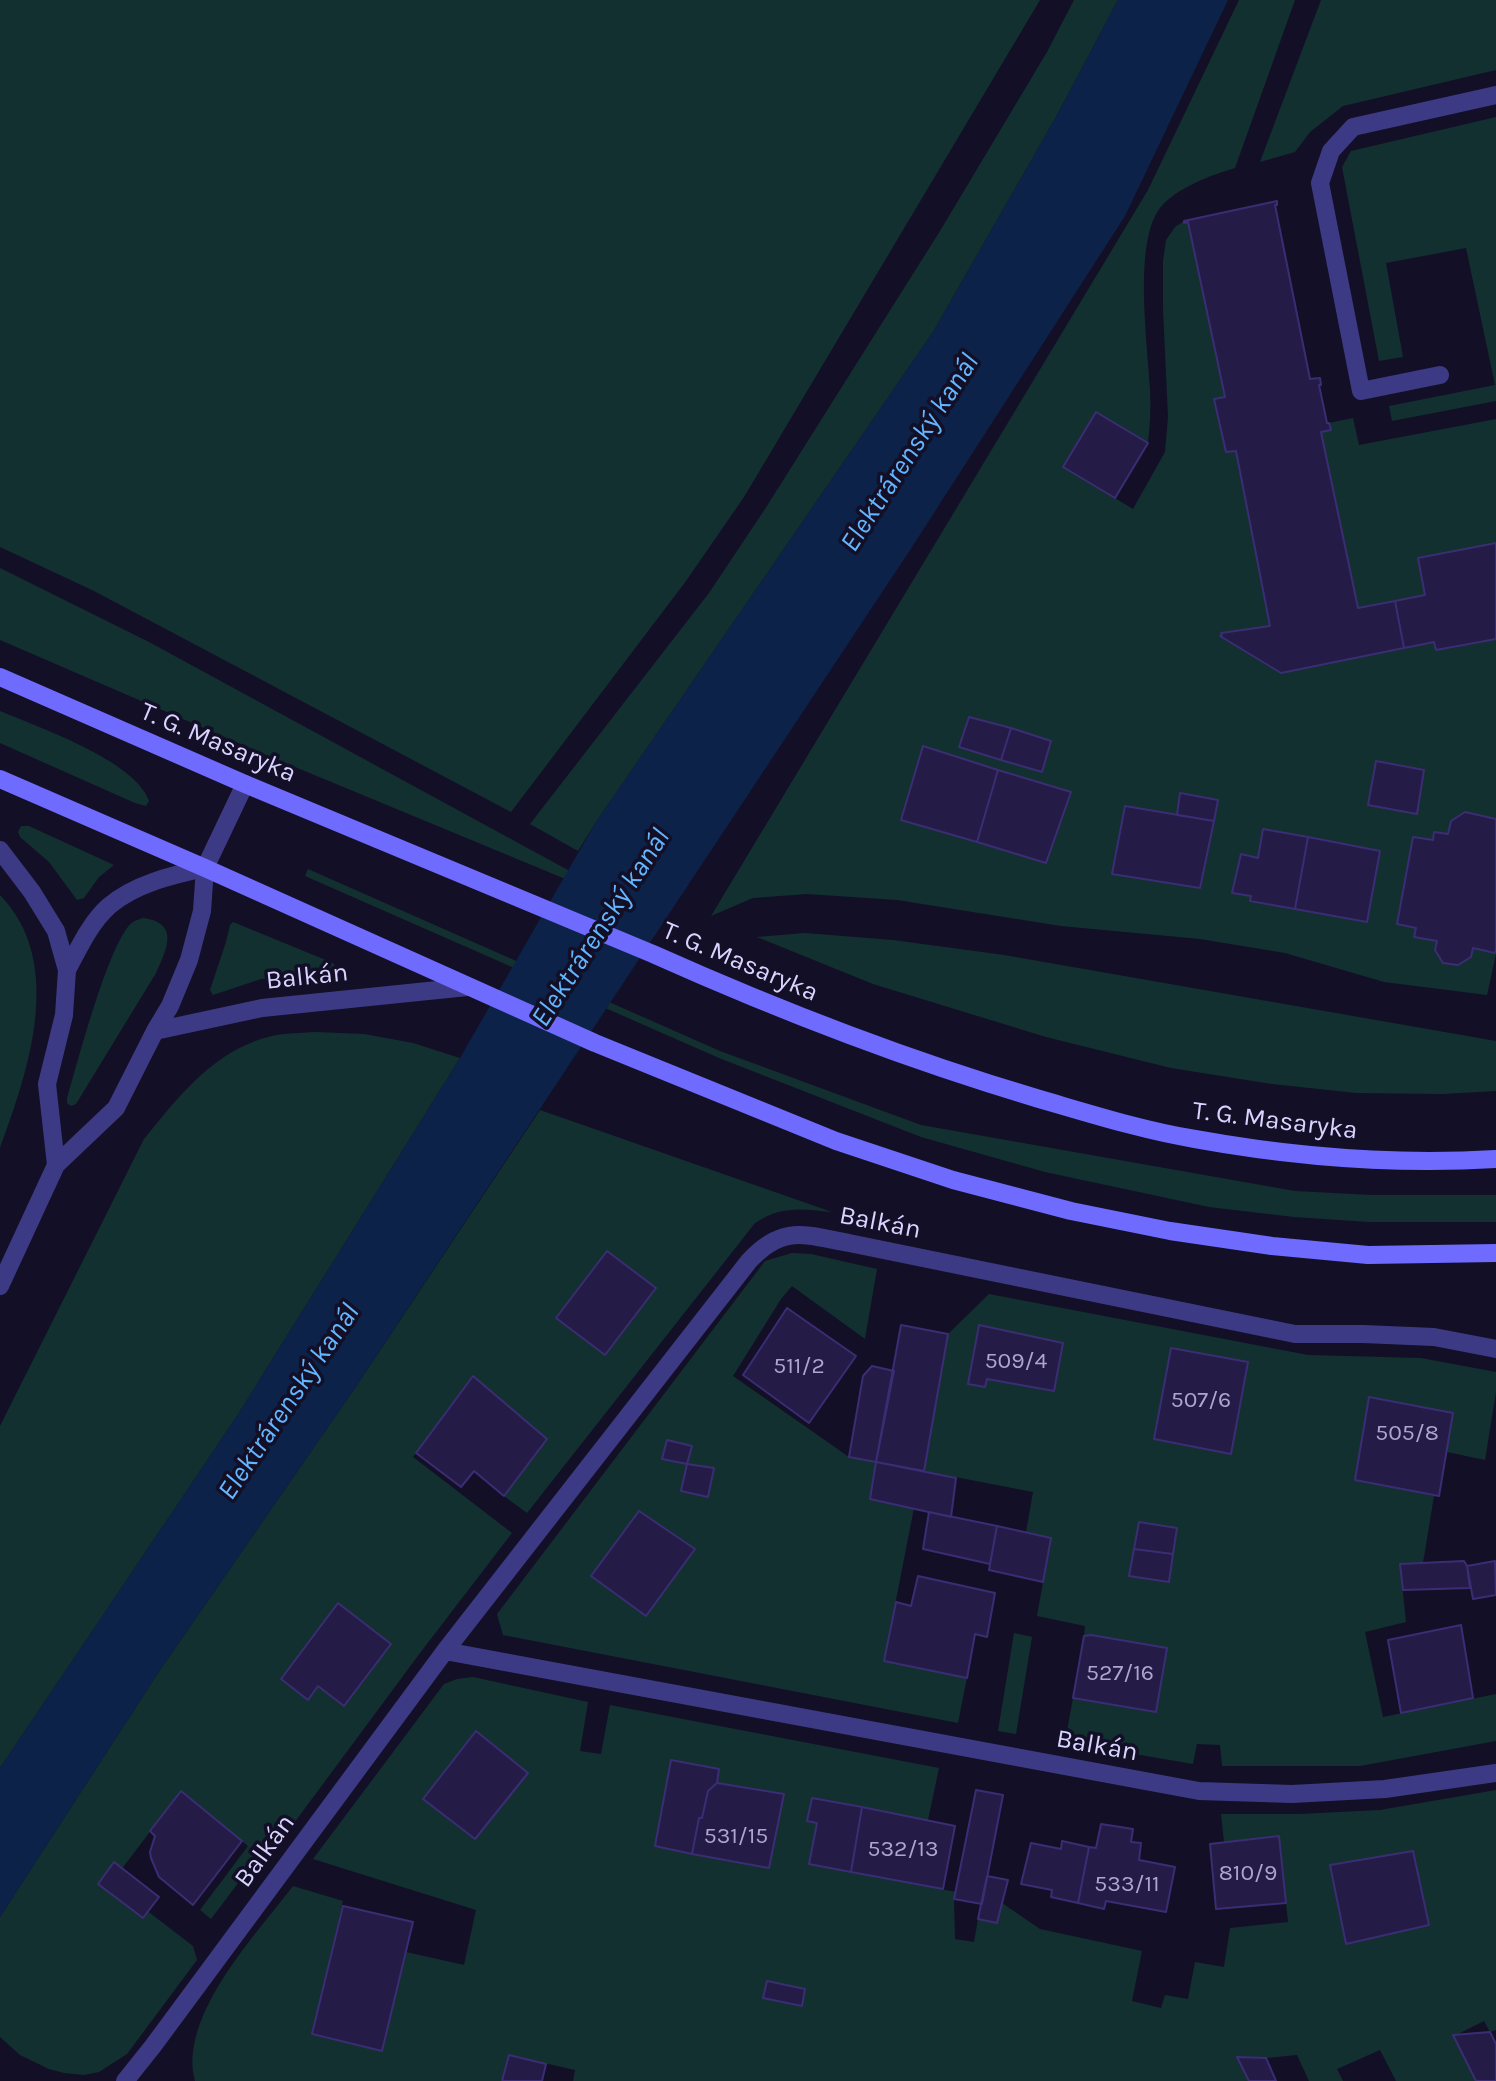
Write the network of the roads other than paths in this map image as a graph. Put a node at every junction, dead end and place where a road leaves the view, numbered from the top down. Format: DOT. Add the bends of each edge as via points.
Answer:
graph roads {
  1 [pos="1496,95"];
  2 [pos="1440,375"];
  3 [pos="0,677"];
  4 [pos="0,779"];
  5 [pos="245,784"];
  6 [pos="0,850"];
  7 [pos="205,868"];
  8 [pos="67,970"];
  9 [pos="467,987"];
  10 [pos="155,1031"];
  11 [pos="1496,1160"];
  12 [pos="56,1165"];
  13 [pos="1496,1253"];
  14 [pos="0,1286"];
  15 [pos="1496,1349"];
  16 [pos="445,1651"];
  17 [pos="1496,1773"];
  18 [pos="125,2081"];
  1 -- 2 [label="street" via="1353,127 1331,151 1320,183 1361,391"];
  3 -- 5 [label="street, T. G. Masaryka"];
  4 -- 7 [label="street"];
  5 -- 7 [label="street"];
  5 -- 11 [label="street, T. G. Masaryka" via="709,979 886,1050 996,1086 1193,1139 1370,1160"];
  6 -- 8 [label="street" via="56,931"];
  7 -- 8 [label="street" via="133,890 108,906 89,929"];
  7 -- 9 [label="street"];
  7 -- 10 [label="street" via="202,911 189,960"];
  8 -- 12 [label="street" via="64,1015 47,1084"];
  9 -- 10 [label="street, Balkán" via="262,1008"];
  9 -- 13 [label="street" via="836,1141 953,1180 1071,1211 1272,1246 1368,1255"];
  10 -- 12 [label="street" via="116,1108"];
  12 -- 14 [label="street"];
  15 -- 16 [label="street, Balkán" via="1434,1337 1295,1335 849,1243 788,1235 760,1248 749,1261"];
  16 -- 17 [label="street, Balkán" via="1199,1791 1292,1794 1385,1789"];
  16 -- 18 [label="street, Balkán"];
}
